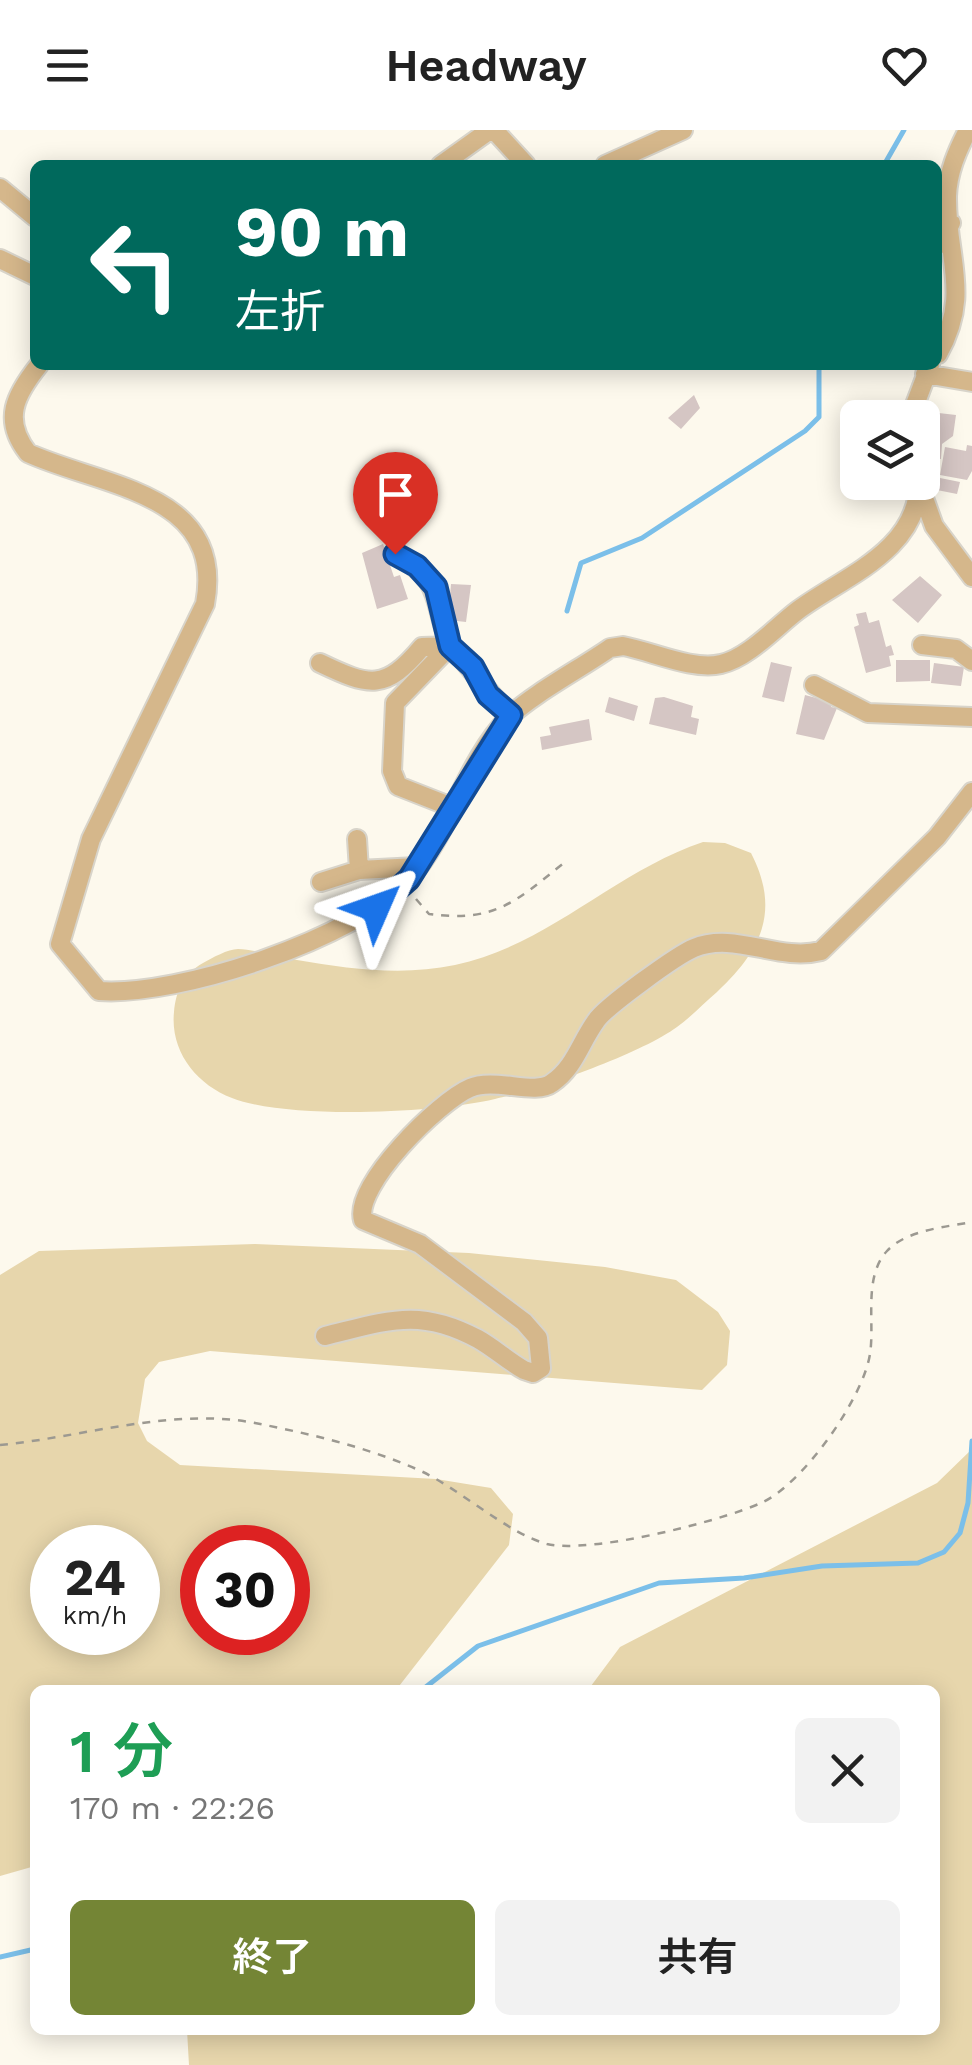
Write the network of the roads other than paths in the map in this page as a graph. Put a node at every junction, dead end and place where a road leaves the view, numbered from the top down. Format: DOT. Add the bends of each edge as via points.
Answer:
graph roads {
  1 [pos="492,130"];
  2 [pos="682,130"];
  3 [pos="968,130"];
  4 [pos="965,150"];
  5 [pos="448,160"];
  6 [pos="521,160"];
  7 [pos="616,160"];
  8 [pos="0,188"];
  9 [pos="30,214"];
  10 [pos="951,222"];
  11 [pos="942,238"];
  12 [pos="0,259"];
  13 [pos="30,274"];
  14 [pos="966,307"];
  15 [pos="942,348"];
  16 [pos="35,370"];
  17 [pos="928,370"];
  18 [pos="972,382"];
  19 [pos="917,400"];
  20 [pos="913,500"];
  21 [pos="924,500"];
  22 [pos="395,554"];
  23 [pos="972,577"];
  24 [pos="922,645"];
  25 [pos="450,646"];
  26 [pos="972,661"];
  27 [pos="320,663"];
  28 [pos="814,684"];
  29 [pos="511,715"];
  30 [pos="972,717"];
  31 [pos="972,792"];
  32 [pos="454,808"];
  33 [pos="357,839"];
  34 [pos="417,867"];
  35 [pos="359,870"];
  36 [pos="321,882"];
  37 [pos="325,1336"];
  1 -- 5 [label="street"];
  1 -- 6 [label="street"];
  2 -- 7 [label="street"];
  3 -- 4 [label="street"];
  4 -- 10 [label="street" via="947,198"];
  8 -- 9 [label="street"];
  10 -- 11 [label="street"];
  10 -- 14 [label="street"];
  12 -- 13 [label="street"];
  14 -- 15 [label="street"];
  16 -- 34 [label="street" via="13,408 14,428 28,453 146,495 173,512 200,542 208,583 204,604 91,839 60,944 99,992 133,992 263,962 376,908"];
  17 -- 18 [label="street"];
  17 -- 19 [label="street"];
  20 -- 29 [label="street" via="898,536 865,571 737,656 703,664 610,648"];
  21 -- 23 [label="street" via="934,526"];
  22 -- 25 [label="street" via="436,587"];
  24 -- 26 [label="street" via="956,649"];
  25 -- 27 [label="street" via="422,646 394,678 380,682 356,680"];
  25 -- 29 [label="street"];
  25 -- 32 [label="street" via="395,703 392,771 398,786"];
  28 -- 30 [label="street" via="868,713"];
  29 -- 32 [label="street"];
  31 -- 37 [label="street" via="937,837 821,951 798,957 724,941 693,948 598,1017 576,1061 551,1084 470,1088 399,1146 363,1205 363,1220 420,1244 524,1322 538,1338 541,1368 524,1370 438,1320 382,1322"];
  32 -- 34 [label="street"];
  33 -- 35 [label="street"];
  34 -- 35 [label="street"];
  35 -- 36 [label="street"];
}
